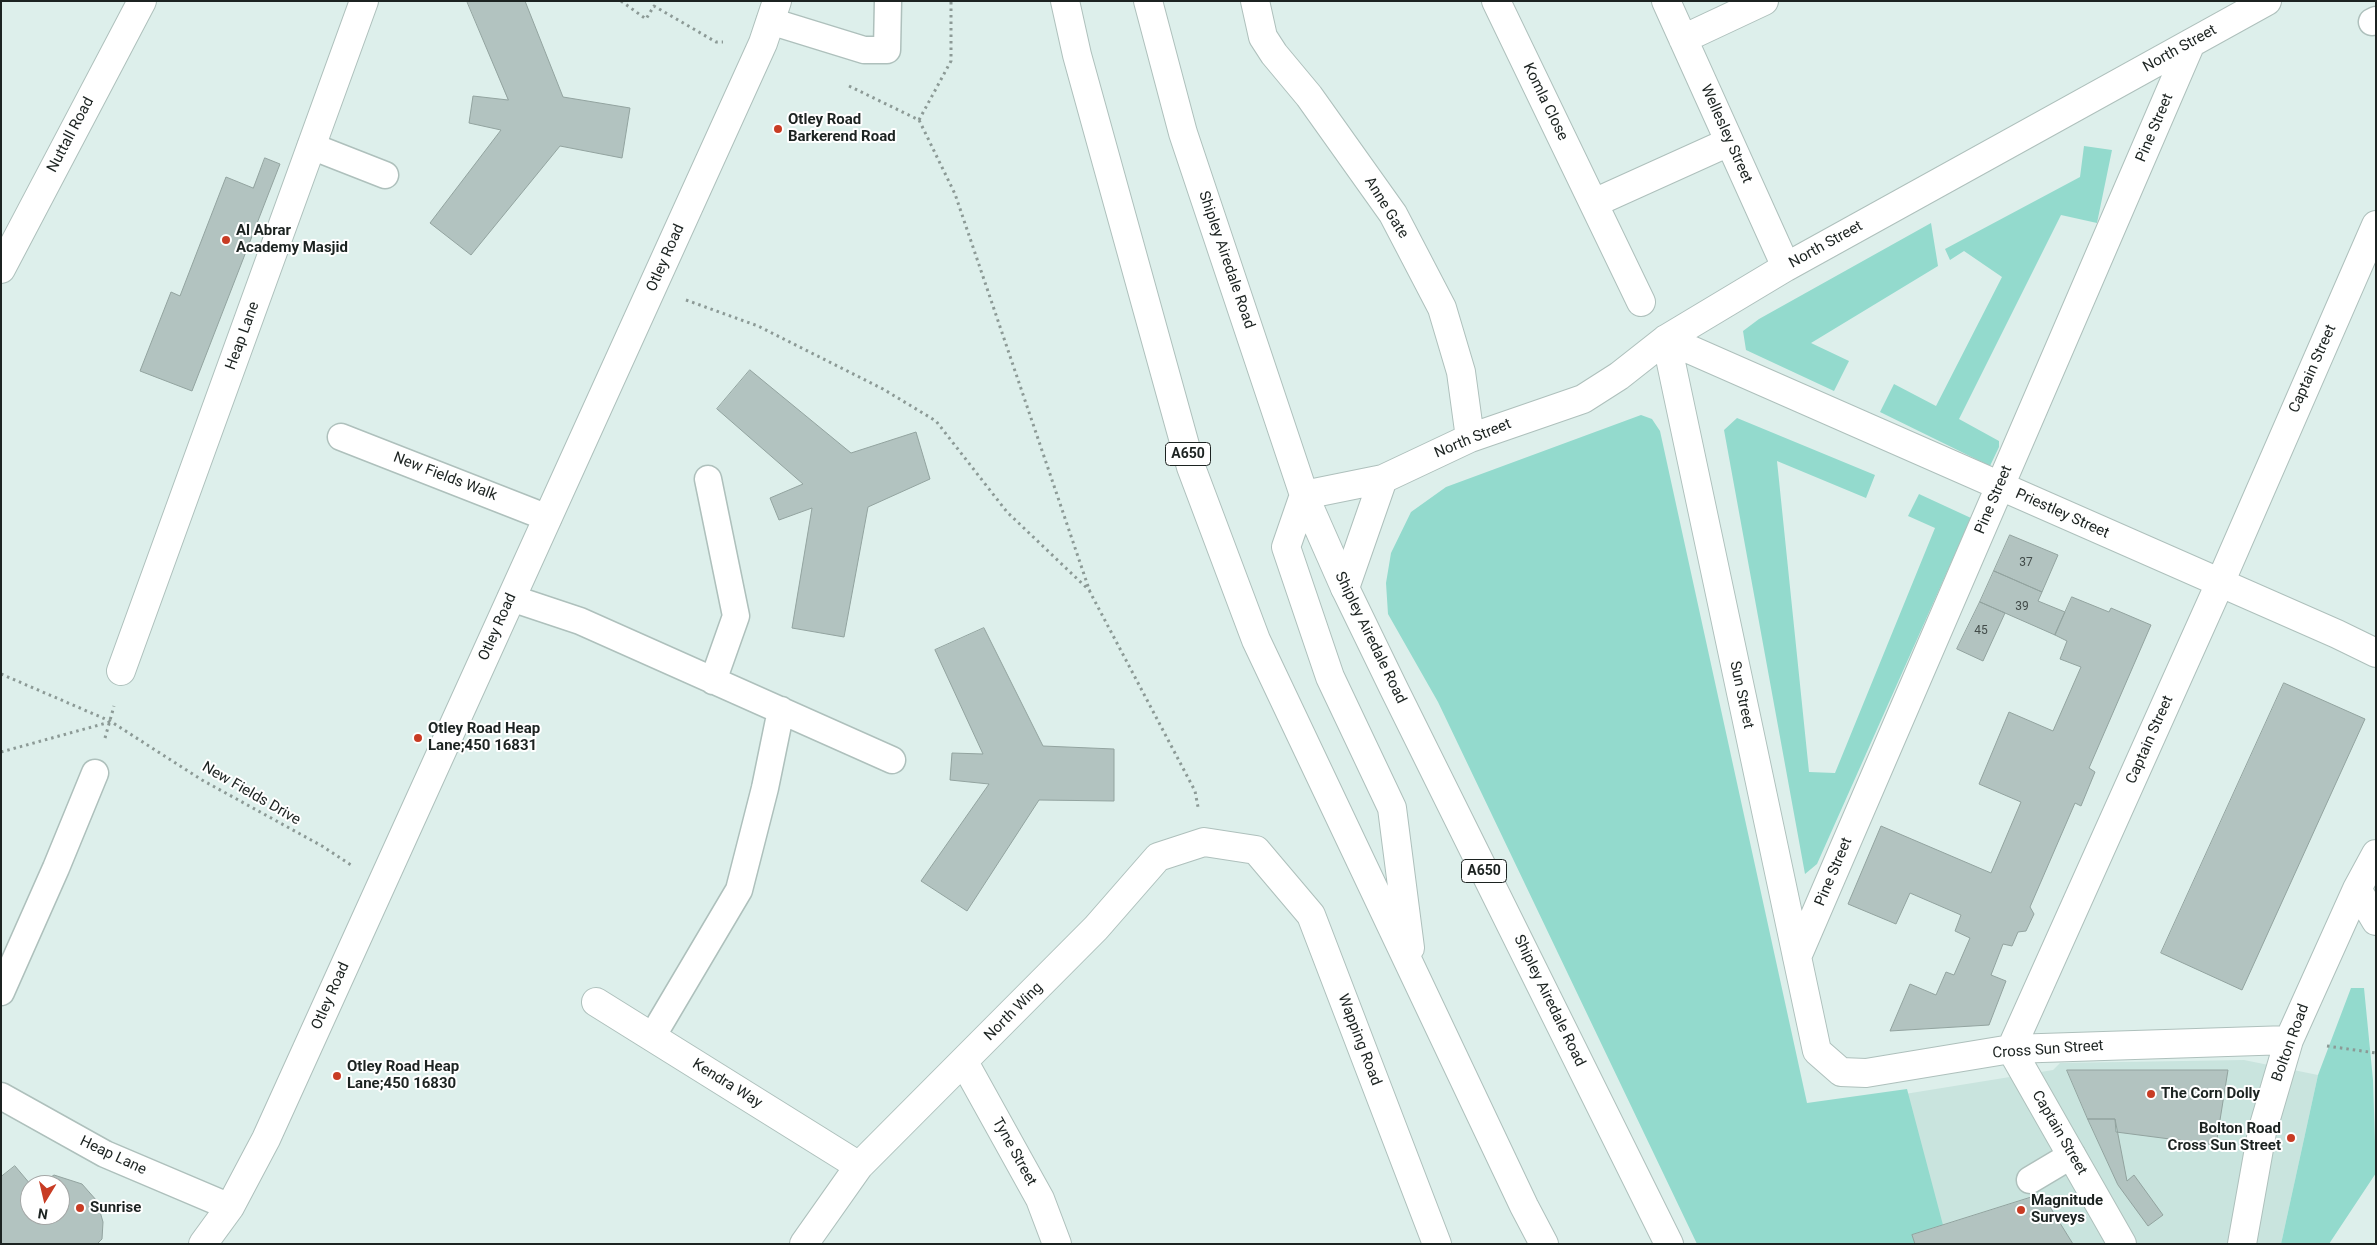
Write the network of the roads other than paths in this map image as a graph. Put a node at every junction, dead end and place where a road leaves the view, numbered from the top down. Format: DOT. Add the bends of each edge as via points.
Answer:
graph roads {
  1 [pos="142,1"];
  2 [pos="364,1"];
  3 [pos="888,1"];
  4 [pos="1065,1"];
  5 [pos="1148,1"];
  6 [pos="1496,1"];
  7 [pos="1666,1"];
  8 [pos="1764,1"];
  9 [pos="2267,1"];
  10 [pos="1256,10"];
  11 [pos="770,22"];
  12 [pos="1683,39"];
  13 [pos="2191,43"];
  14 [pos="1729,142"];
  15 [pos="311,146"];
  16 [pos="385,175"];
  17 [pos="1594,203"];
  18 [pos="2376,225"];
  19 [pos="1786,267"];
  20 [pos="1,269"];
  21 [pos="1641,302"];
  22 [pos="1666,339"];
  23 [pos="341,436"];
  24 [pos="1470,438"];
  25 [pos="708,479"];
  26 [pos="1383,479"];
  27 [pos="2000,486"];
  28 [pos="1304,495"];
  29 [pos="548,518"];
  30 [pos="2220,583"];
  31 [pos="1345,588"];
  32 [pos="511,598"];
  33 [pos="2376,654"];
  34 [pos="121,671"];
  35 [pos="713,680"];
  36 [pos="781,710"];
  37 [pos="892,760"];
  38 [pos="95,773"];
  39 [pos="1256,850"];
  40 [pos="2376,854"];
  41 [pos="2357,889"];
  42 [pos="2376,921"];
  43 [pos="1797,957"];
  44 [pos="1413,973"];
  45 [pos="1,992"];
  46 [pos="596,1002"];
  47 [pos="652,1037"];
  48 [pos="2289,1040"];
  49 [pos="2011,1049"];
  50 [pos="1817,1051"];
  51 [pos="964,1062"];
  52 [pos="1,1096"];
  53 [pos="2072,1155"];
  54 [pos="859,1166"];
  55 [pos="2030,1180"];
  56 [pos="230,1207"];
  57 [pos="203,1244"];
  58 [pos="804,1244"];
  59 [pos="1058,1244"];
  60 [pos="1437,1244"];
  61 [pos="1544,1244"];
  62 [pos="1669,1244"];
  63 [pos="2122,1244"];
  64 [pos="2242,1244"];
  1 -- 20 [label="street, Nuttall Road"];
  2 -- 15 [label="street, Heap Lane"];
  3 -- 11 [label="lane" via="887,50 864,50"];
  4 -- 44 [label="street, A650" via="1077,56 1191,468 1256,640"];
  5 -- 28 [label="street, Shipley Airedale Road / A650" via="1183,133"];
  6 -- 17 [label="street, Komla Close"];
  7 -- 12 [label="street, Wellesley Street"];
  8 -- 12 [label="street"];
  9 -- 13 [label="street, North Street"];
  10 -- 24 [label="street, Anne Gate" via="1263,37 1393,214 1442,308 1461,372"];
  11 -- 29 [label="street, Otley Road"];
  12 -- 14 [label="street, Wellesley Street"];
  13 -- 19 [label="street, North Street"];
  13 -- 27 [label="street, Pine Street"];
  14 -- 17 [label="street"];
  14 -- 19 [label="street, Wellesley Street"];
  15 -- 16 [label="lane"];
  15 -- 34 [label="street, Heap Lane"];
  17 -- 21 [label="street, Komla Close"];
  18 -- 30 [label="street, Captain Street"];
  19 -- 22 [label="street, North Street"];
  22 -- 24 [label="street, North Street" via="1583,399"];
  22 -- 27 [label="street, Priestley Street"];
  22 -- 43 [label="street, Sun Street"];
  23 -- 29 [label="lane, New Fields Walk"];
  24 -- 26 [label="street, North Street"];
  25 -- 35 [label="lane" via="736,616"];
  26 -- 28 [label="street, North Street"];
  26 -- 31 [label="street"];
  27 -- 30 [label="street, Priestley Street"];
  27 -- 43 [label="street, Pine Street"];
  28 -- 31 [label="street, Shipley Airedale Road / A650"];
  28 -- 44 [label="street" via="1286,547 1330,677 1392,808"];
  29 -- 32 [label="street, Otley Road"];
  30 -- 33 [label="street, Priestley Street"];
  30 -- 49 [label="street, Captain Street"];
  31 -- 62 [label="street, Shipley Airedale Road / A650"];
  32 -- 35 [label="lane" via="580,621"];
  32 -- 56 [label="street, Otley Road" via="266,1139"];
  35 -- 36 [label="lane"];
  36 -- 37 [label="lane"];
  36 -- 47 [label="lane" via="740,890"];
  38 -- 45 [label="lane"];
  39 -- 51 [label="street, North Wing" via="1204,842 1158,857 1096,928"];
  39 -- 60 [label="street, Wapping Road" via="1311,915"];
  40 -- 41 [label="street, Bolton Road"];
  41 -- 42 [label="street"];
  41 -- 48 [label="street, Bolton Road"];
  43 -- 50 [label="street, Sun Street"];
  44 -- 61 [label="street, A650"];
  46 -- 47 [label="street, Kendra Way"];
  47 -- 54 [label="street, Kendra Way"];
  48 -- 49 [label="street, Cross Sun Street"];
  48 -- 64 [label="street, Bolton Road" via="2262,1132"];
  49 -- 50 [label="street, Cross Sun Street" via="1866,1073 1841,1072"];
  49 -- 53 [label="street, Captain Street"];
  51 -- 54 [label="street, North Wing"];
  51 -- 59 [label="street, Tyne Street" via="1040,1200"];
  52 -- 56 [label="lane, Heap Lane" via="105,1154"];
  53 -- 55 [label="lane"];
  53 -- 63 [label="street, Captain Street"];
  54 -- 58 [label="street, North Wing"];
  56 -- 57 [label="street, Otley Road"];
}
